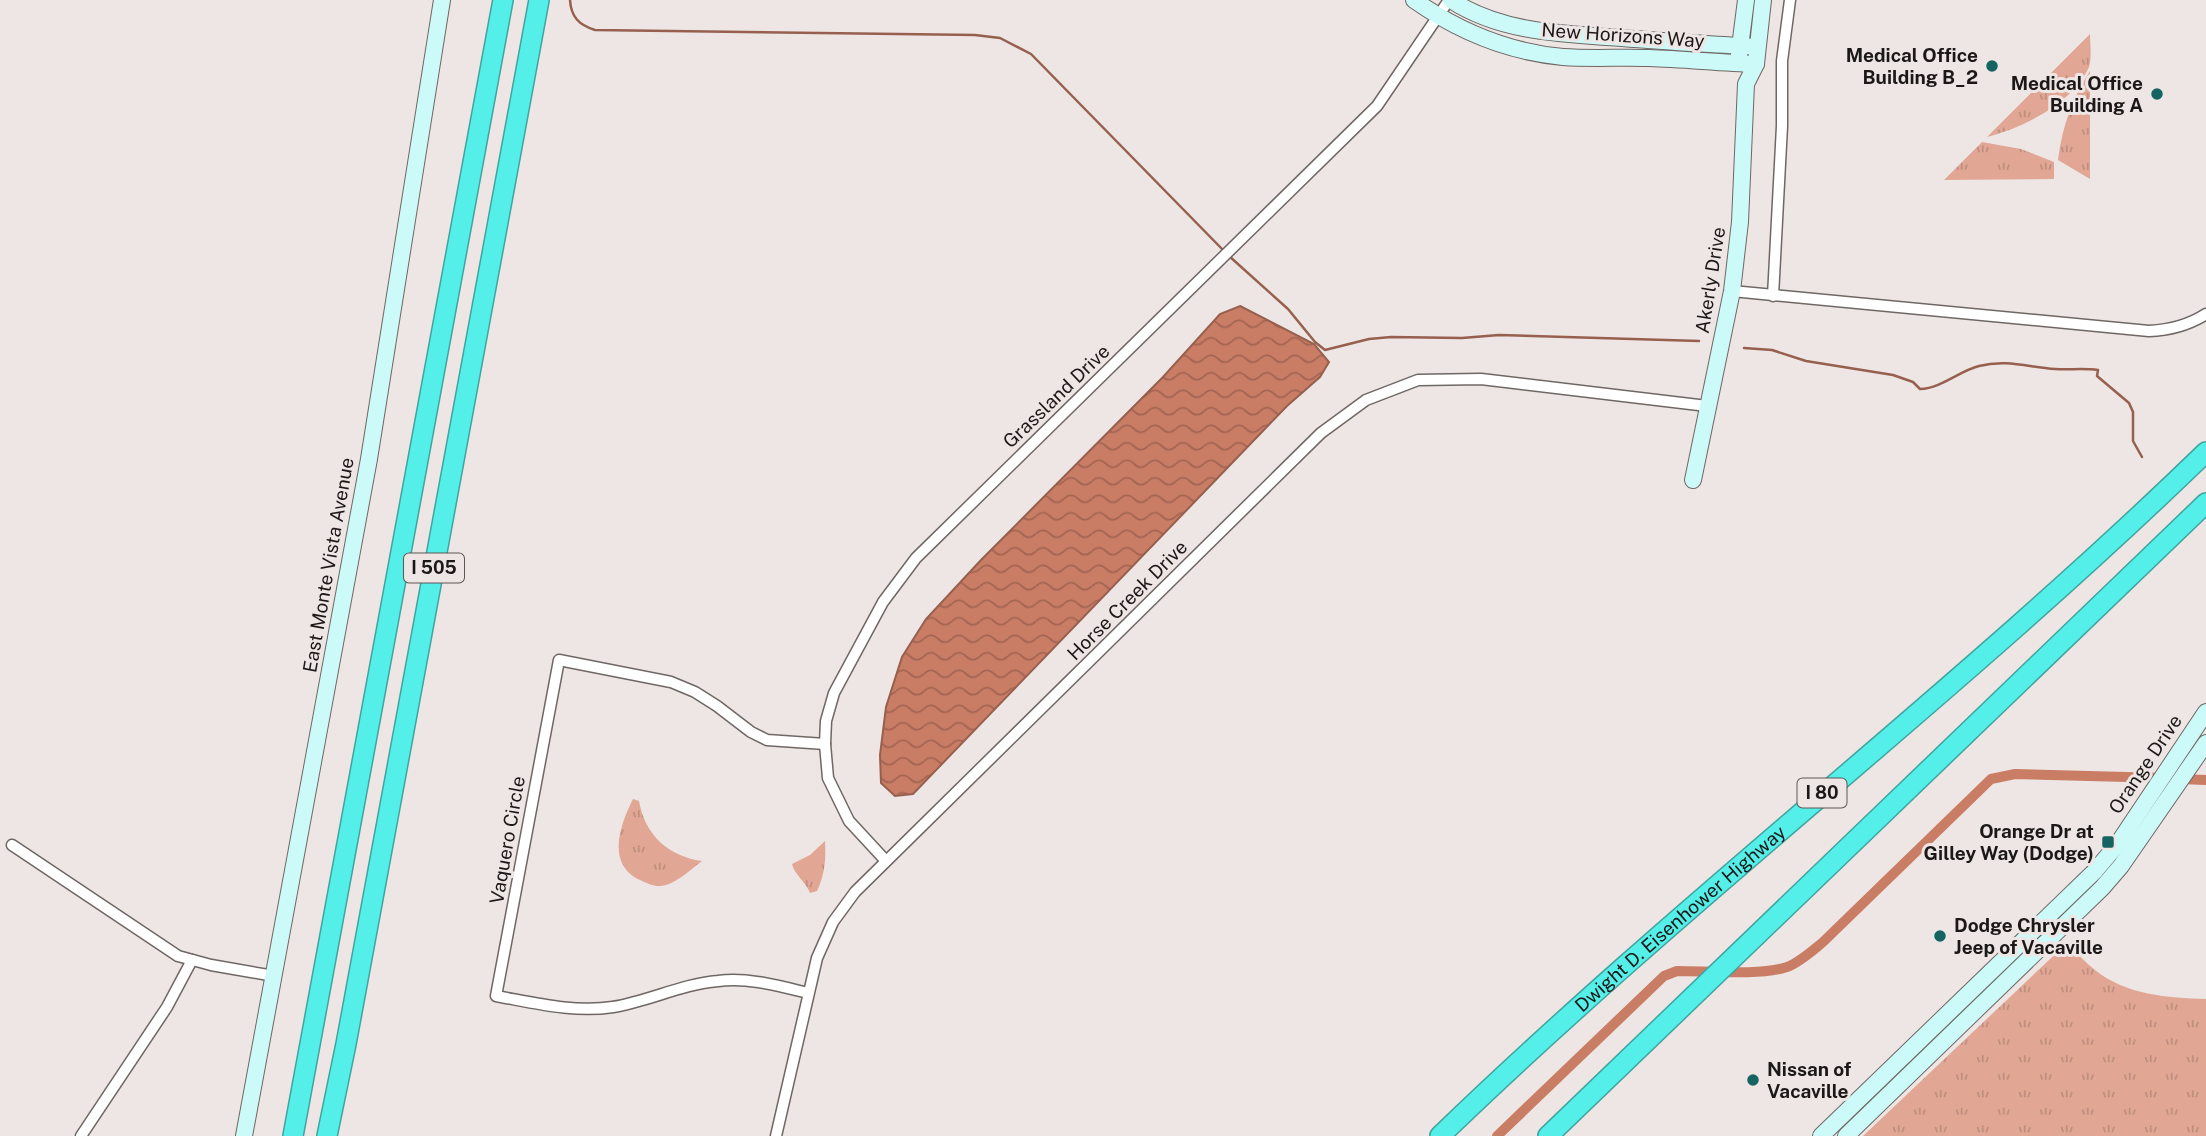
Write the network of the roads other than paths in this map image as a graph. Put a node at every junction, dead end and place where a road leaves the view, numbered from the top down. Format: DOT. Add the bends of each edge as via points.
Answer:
graph roads {
  1 [pos="442,0"];
  2 [pos="503,0"];
  3 [pos="539,0"];
  4 [pos="1415,0"];
  5 [pos="1450,0"];
  6 [pos="1746,0"];
  7 [pos="1763,0"];
  8 [pos="1790,0"];
  9 [pos="1437,16"];
  10 [pos="1748,47"];
  11 [pos="1739,64"];
  12 [pos="1756,64"];
  13 [pos="1746,84"];
  14 [pos="1732,292"];
  15 [pos="1773,296"];
  16 [pos="2206,314"];
  17 [pos="1707,406"];
  18 [pos="2206,452"];
  19 [pos="1693,480"];
  20 [pos="2206,503"];
  21 [pos="2206,518"];
  22 [pos="2168,540"];
  23 [pos="2206,712"];
  24 [pos="2206,743"];
  25 [pos="825,744"];
  26 [pos="12,845"];
  27 [pos="886,861"];
  28 [pos="2058,907"];
  29 [pos="2069,920"];
  30 [pos="192,960"];
  31 [pos="274,976"];
  32 [pos="808,993"];
  33 [pos="81,1136"];
  34 [pos="244,1136"];
  35 [pos="293,1136"];
  36 [pos="327,1136"];
  37 [pos="776,1136"];
  38 [pos="1440,1136"];
  39 [pos="1548,1136"];
  40 [pos="1821,1136"];
  41 [pos="1846,1136"];
  1 -- 31 [label="street, East Monte Vista Avenue" via="369,458"];
  2 -- 35 [label="highway, I 505"];
  3 -- 36 [label="highway, I 505"];
  4 -- 9 [label="street, New Horizons Way"];
  5 -- 9 [label="street, Grassland Drive"];
  5 -- 10 [label="street, New Horizons Way" via="1517,28"];
  6 -- 10 [label="street, Akerly Drive"];
  7 -- 10 [label="street, Akerly Drive"];
  8 -- 15 [label="street" via="1782,61"];
  9 -- 11 [label="street, New Horizons Way" via="1480,38 1562,57"];
  9 -- 25 [label="street, Grassland Drive" via="1377,106 916,558 883,601 834,693"];
  10 -- 11 [label="street, Akerly Drive"];
  10 -- 12 [label="street, Akerly Drive"];
  11 -- 12 [label="street, New Horizons Way"];
  11 -- 13 [label="street, Akerly Drive"];
  12 -- 13 [label="street, Akerly Drive"];
  13 -- 14 [label="street, Akerly Drive"];
  14 -- 15 [label="street"];
  14 -- 17 [label="street, Akerly Drive"];
  15 -- 16 [label="street" via="2149,331 2173,328"];
  17 -- 19 [label="street, Akerly Drive"];
  17 -- 27 [label="street, Horse Creek Drive" via="1481,379 1418,380 1366,400 1321,433"];
  18 -- 38 [label="highway, Dwight D. Eisenhower Highway / I 80" via="2068,580 1553,1030"];
  20 -- 22 [label="highway"];
  21 -- 22 [label="highway"];
  22 -- 39 [label="highway"];
  23 -- 28 [label="street, Orange Drive" via="2116,845"];
  24 -- 29 [label="street, Orange Drive" via="2121,866"];
  25 -- 27 [label="street, Grassland Drive" via="828,778 849,821"];
  25 -- 32 [label="street, Vaquero Circle" via="767,740 695,692 671,682 559,660 496,996 553,1007 612,1007 726,980"];
  26 -- 30 [label="street" via="135,929"];
  27 -- 32 [label="street, Horse Creek Drive" via="833,922"];
  28 -- 29 [label="street"];
  28 -- 40 [label="street, Orange Drive"];
  29 -- 41 [label="street, Orange Drive"];
  30 -- 31 [label="street"];
  30 -- 33 [label="street" via="167,1007"];
  31 -- 34 [label="street, East Monte Vista Avenue"];
  32 -- 37 [label="street, Horse Creek Drive"];
}
